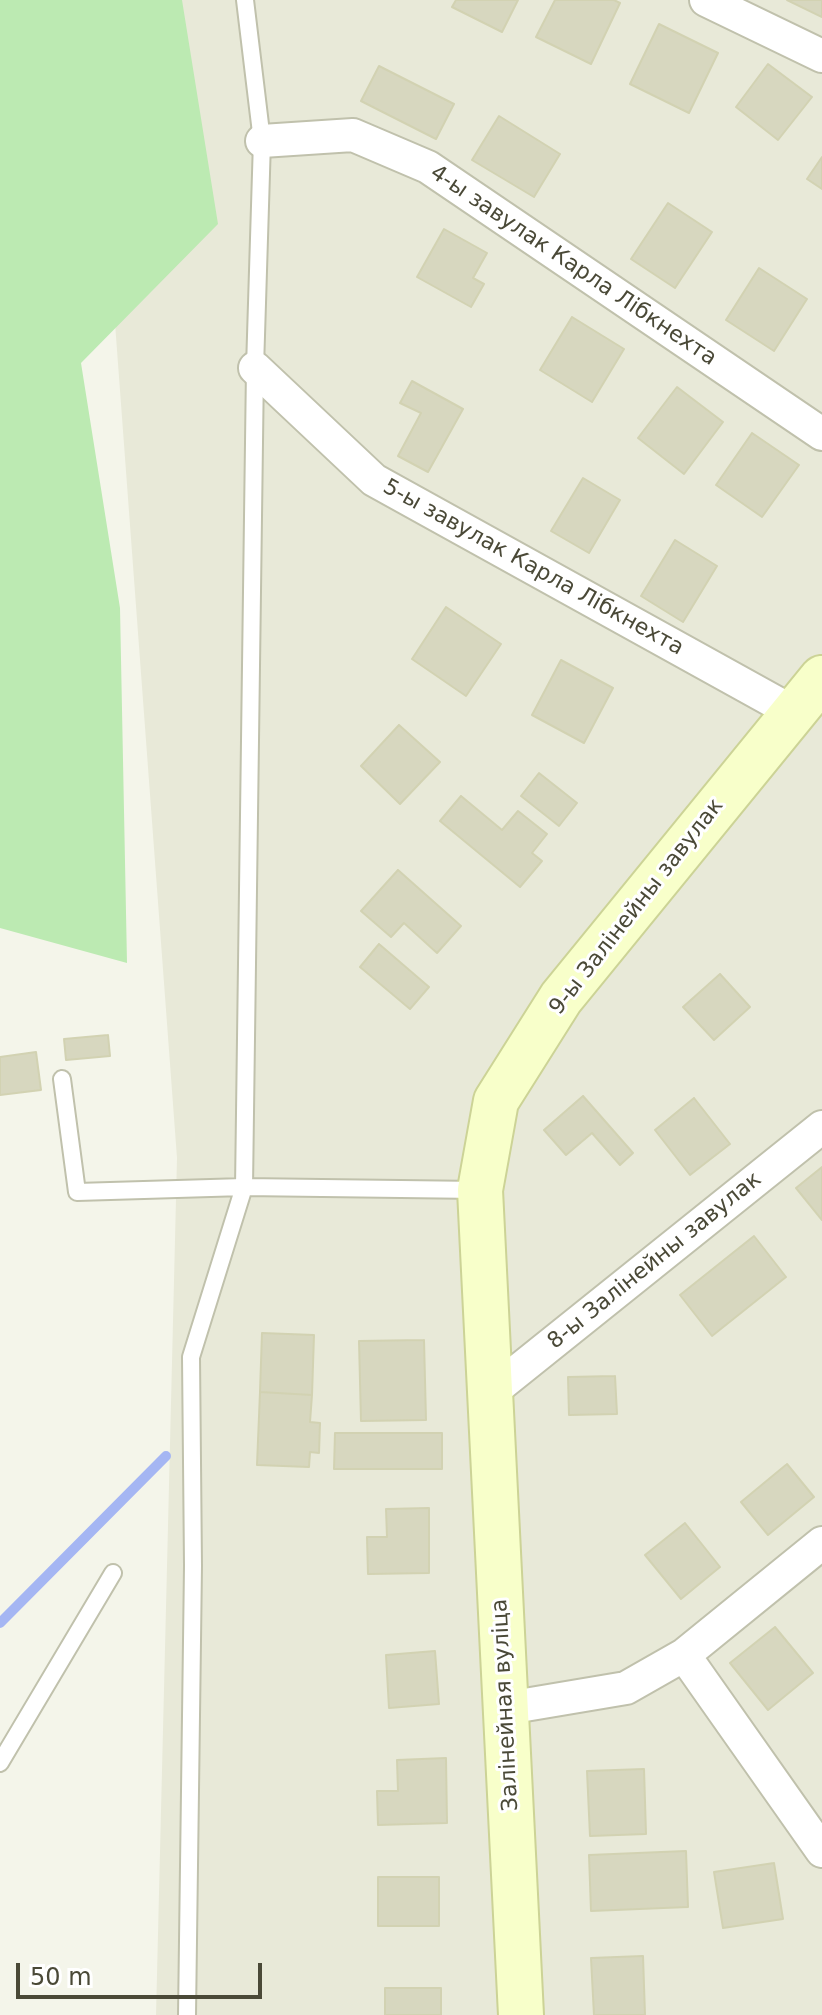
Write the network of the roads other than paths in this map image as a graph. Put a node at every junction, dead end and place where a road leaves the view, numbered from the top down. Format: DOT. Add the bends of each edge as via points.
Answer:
graph roads {
  1 [pos="245,0"];
  2 [pos="706,0"];
  3 [pos="822,56"];
  4 [pos="262,141"];
  5 [pos="255,368"];
  6 [pos="822,434"];
  7 [pos="822,678"];
  8 [pos="793,712"];
  9 [pos="62,1079"];
  10 [pos="822,1127"];
  11 [pos="244,1187"];
  12 [pos="480,1190"];
  13 [pos="489,1394"];
  14 [pos="822,1543"];
  15 [pos="113,1573"];
  16 [pos="684,1655"];
  17 [pos="507,1708"];
  18 [pos="0,1763"];
  19 [pos="822,1851"];
  20 [pos="187,2015"];
  21 [pos="521,2015"];
  1 -- 4 [label="lane"];
  2 -- 3 [label="street"];
  4 -- 5 [label="lane"];
  4 -- 6 [label="street, 4-ы завулак Карла Лібкнехта" via="353,135 428,167"];
  5 -- 8 [label="street, 5-ы завулак Карла Лібкнехта" via="374,480"];
  5 -- 11 [label="lane"];
  7 -- 8 [label="street, 9-ы Залінейны завулак"];
  8 -- 12 [label="street, 9-ы Залінейны завулак" via="561,998 496,1101"];
  9 -- 11 [label="lane" via="77,1192"];
  10 -- 13 [label="street, 8-ы Залінейны завулак"];
  11 -- 12 [label="lane"];
  11 -- 20 [label="lane" via="191,1357"];
  12 -- 13 [label="street, 9-ы Залінейны завулак"];
  13 -- 17 [label="street, Залінейная вуліца"];
  14 -- 16 [label="street"];
  15 -- 18 [label="lane"];
  16 -- 17 [label="street" via="626,1688"];
  16 -- 19 [label="street"];
  17 -- 21 [label="street, Залінейная вуліца"];
}
